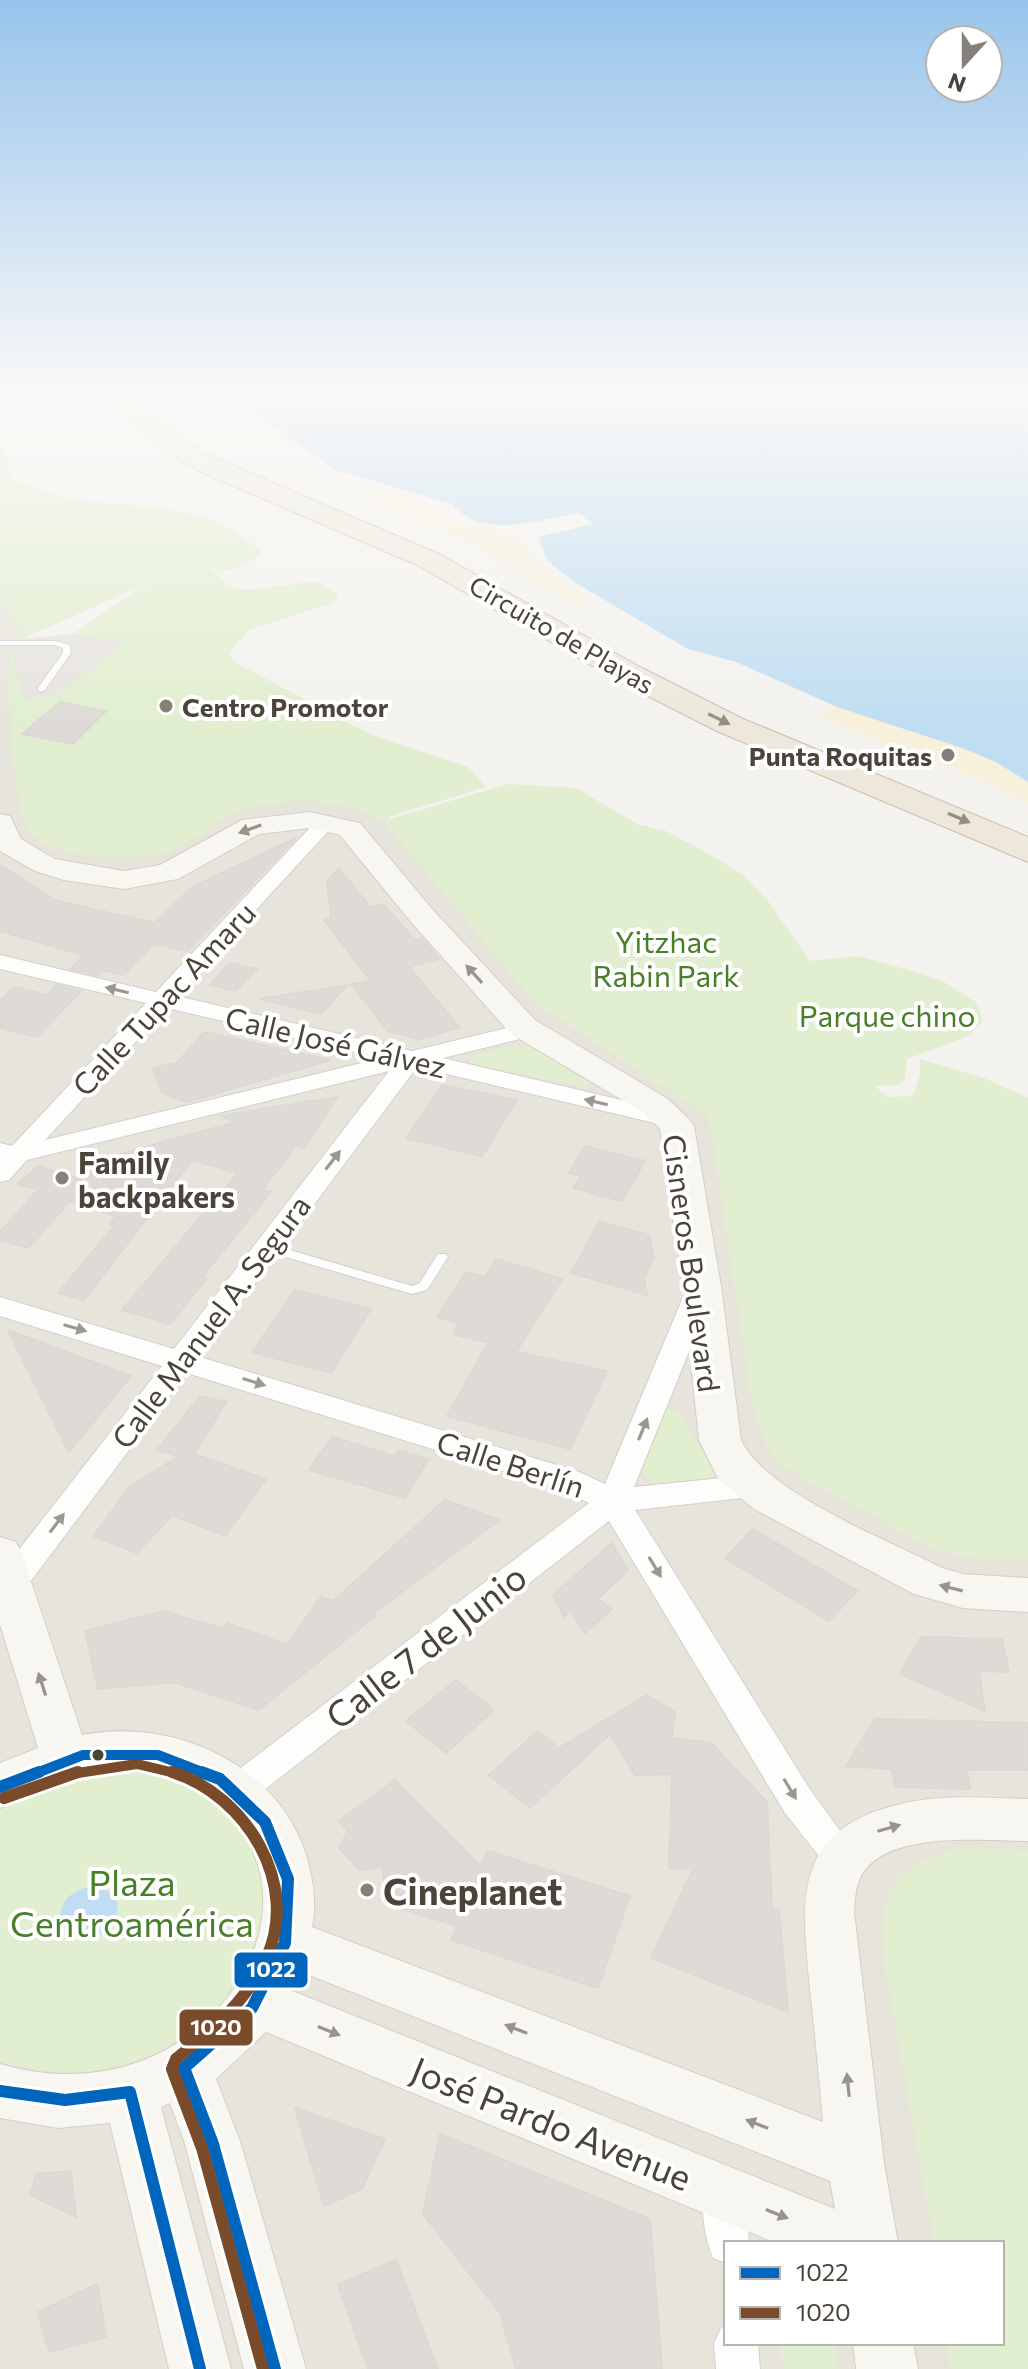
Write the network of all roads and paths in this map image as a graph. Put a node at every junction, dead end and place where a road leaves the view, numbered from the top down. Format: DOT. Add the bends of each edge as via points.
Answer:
graph roads {
  1 [pos="296,504"];
  2 [pos="340,504"];
  3 [pos="0,643"];
  4 [pos="41,689"];
  5 [pos="0,822"];
  6 [pos="326,822"];
  7 [pos="1028,824"];
  8 [pos="1028,851"];
  9 [pos="0,962"];
  10 [pos="160,1000"];
  11 [pos="528,1030"];
  12 [pos="411,1059"];
  13 [pos="672,1119"];
  14 [pos="6,1160"];
  15 [pos="266,1247"];
  16 [pos="442,1257"];
  17 [pos="702,1286"];
  18 [pos="0,1306"];
  19 [pos="180,1359"];
  20 [pos="751,1486"];
  21 [pos="613,1501"];
  22 [pos="5,1569"];
  23 [pos="1028,1595"];
  24 [pos="66,1759"];
  25 [pos="0,1787"];
  26 [pos="238,1790"];
  27 [pos="1028,1820"];
  28 [pos="842,1858"];
  29 [pos="285,1941"];
  30 [pos="256,2002"];
  31 [pos="184,2068"];
  32 [pos="0,2091"];
  33 [pos="130,2092"];
  34 [pos="856,2163"];
  35 [pos="726,2218"];
  36 [pos="837,2241"];
  37 [pos="869,2241"];
  38 [pos="736,2345"];
  39 [pos="883,2345"];
  40 [pos="200,2369"];
  41 [pos="275,2369"];
  42 [pos="738,2369"];
  43 [pos="887,2369"];
  1 -- 8 [label="highway, Circuito de Playas, one-way" via="429,560 730,725"];
  2 -- 7 [label="highway, Circuito de Playas" via="471,559 698,687"];
  3 -- 4 [label="lane" via="67,647"];
  6 -- 5 [label="street, Cisneros Boulevard, one-way" via="252,826 168,873 124,880 74,874 35,861 9,844"];
  6 -- 10 [label="street, Calle Tupac Amaru"];
  11 -- 6 [label="street, Cisneros Boulevard, one-way" via="350,829"];
  10 -- 9 [label="street, Calle José Gálvez, one-way"];
  10 -- 12 [label="street, Calle José Gálvez"];
  10 -- 14 [label="street, Calle Tupac Amaru"];
  11 -- 12 [label="street"];
  11 -- 13 [label="street, Cisneros Boulevard"];
  13 -- 12 [label="street, Calle José Gálvez, one-way"];
  12 -- 14 [label="street"];
  15 -- 12 [label="street, Calle Manuel A. Segura, one-way"];
  13 -- 17 [label="street, Cisneros Boulevard" via="679,1132"];
  15 -- 16 [label="lane" via="412,1290 423,1287"];
  15 -- 19 [label="street, Calle Manuel A. Segura"];
  17 -- 20 [label="street, Cisneros Boulevard" via="720,1440 733,1468"];
  21 -- 17 [label="street, Calle 7 de Junio, one-way"];
  18 -- 19 [label="street, Calle Berlín, one-way"];
  19 -- 21 [label="street, Calle Berlín, one-way" via="566,1479"];
  22 -- 19 [label="street, Calle Manuel A. Segura, one-way"];
  20 -- 21 [label="street"];
  23 -- 20 [label="street, Cisneros Boulevard, one-way" via="963,1591 930,1582"];
  21 -- 26 [label="street, Calle 7 de Junio"];
  21 -- 28 [label="street, Calle Berlín, one-way" via="798,1802"];
  24 -- 22 [label="street, one-way"];
  24 -- 25 [label="street"];
  24 -- 26 [label="street" via="149,1753 197,1766"];
  26 -- 29 [label="street" via="263,1816 281,1847 289,1883"];
  28 -- 27 [label="street, one-way" via="878,1831 916,1822"];
  34 -- 28 [label="street, one-way" via="828,1912 831,1878"];
  29 -- 30 [label="street"];
  34 -- 29 [label="street, one-way"];
  30 -- 31 [label="street" via="217,2045"];
  30 -- 35 [label="street, José Pardo Avenue, one-way"];
  31 -- 33 [label="street"];
  31 -- 41 [label="street" via="213,2144"];
  32 -- 33 [label="street" via="69,2101"];
  33 -- 40 [label="street"];
  34 -- 37 [label="street"];
  35 -- 36 [label="street, José Pardo Avenue, one-way"];
  38 -- 42 [label="street"];
  39 -- 43 [label="street"];
}
